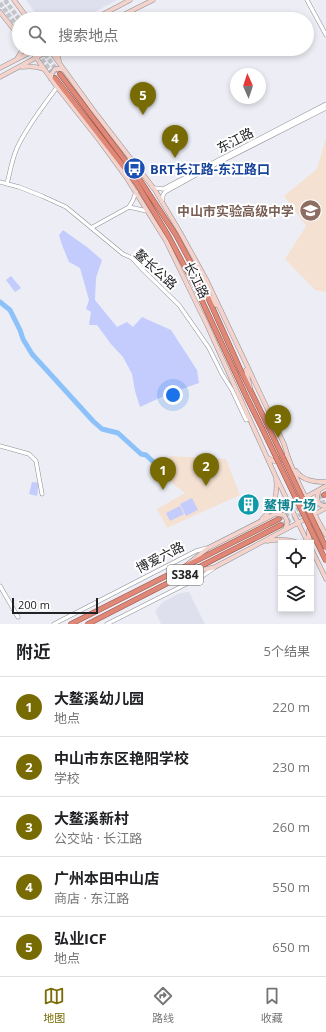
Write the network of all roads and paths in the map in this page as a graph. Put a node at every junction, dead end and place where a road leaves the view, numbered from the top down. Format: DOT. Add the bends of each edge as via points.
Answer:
graph roads {
  1 [pos="14,0"];
  2 [pos="130,0"];
  3 [pos="153,0"];
  4 [pos="307,0"];
  5 [pos="0,12"];
  6 [pos="23,12"];
  7 [pos="107,12"];
  8 [pos="129,12"];
  9 [pos="314,12"];
  10 [pos="314,13"];
  11 [pos="12,27"];
  12 [pos="326,35"];
  13 [pos="19,56"];
  14 [pos="21,56"];
  15 [pos="39,56"];
  16 [pos="55,56"];
  17 [pos="58,56"];
  18 [pos="36,58"];
  19 [pos="14,60"];
  20 [pos="60,64"];
  21 [pos="0,68"];
  22 [pos="18,68"];
  23 [pos="44,70"];
  24 [pos="64,70"];
  25 [pos="60,74"];
  26 [pos="0,77"];
  27 [pos="53,78"];
  28 [pos="57,87"];
  29 [pos="326,104"];
  30 [pos="326,108"];
  31 [pos="0,182"];
  32 [pos="7,184"];
  33 [pos="154,189"];
  34 [pos="136,192"];
  35 [pos="162,203"];
  36 [pos="129,207"];
  37 [pos="147,211"];
  38 [pos="91,228"];
  39 [pos="196,288"];
  40 [pos="204,289"];
  41 [pos="200,310"];
  42 [pos="223,316"];
  43 [pos="220,353"];
  44 [pos="245,362"];
  45 [pos="237,376"];
  46 [pos="251,391"];
  47 [pos="249,418"];
  48 [pos="0,446"];
  49 [pos="285,450"];
  50 [pos="267,458"];
  51 [pos="290,463"];
  52 [pos="275,475"];
  53 [pos="326,482"];
  54 [pos="326,486"];
  55 [pos="319,490"];
  56 [pos="42,494"];
  57 [pos="306,497"];
  58 [pos="290,506"];
  59 [pos="326,507"];
  60 [pos="275,514"];
  61 [pos="315,514"];
  62 [pos="279,519"];
  63 [pos="298,522"];
  64 [pos="258,523"];
  65 [pos="281,525"];
  66 [pos="285,530"];
  67 [pos="326,536"];
  68 [pos="291,540"];
  69 [pos="307,540"];
  70 [pos="309,540"];
  71 [pos="261,542"];
  72 [pos="208,548"];
  73 [pos="326,548"];
  74 [pos="314,556"];
  75 [pos="326,561"];
  76 [pos="215,567"];
  77 [pos="181,569"];
  78 [pos="186,574"];
  79 [pos="326,579"];
  80 [pos="0,586"];
  81 [pos="18,617"];
  82 [pos="54,624"];
  83 [pos="71,624"];
  84 [pos="88,624"];
  85 [pos="107,624"];
  1 -- 6 [label="main road"];
  2 -- 7 [label="main road"];
  3 -- 8 [label="main road"];
  4 -- 9 [label="street"];
  5 -- 11 [label="main road"];
  10 -- 12 [label="street"];
  13 -- 19 [label="main road"];
  14 -- 19 [label="main road"];
  15 -- 18 [label="main road"];
  16 -- 20 [label="main road"];
  17 -- 20 [label="main road"];
  18 -- 22 [label="main road"];
  18 -- 23 [label="main road, 长江路"];
  19 -- 21 [label="main road"];
  20 -- 24 [label="main road"];
  22 -- 23 [label="main road" via="33,66"];
  22 -- 26 [label="main road"];
  23 -- 27 [label="main road, 长江路"];
  24 -- 27 [label="main road" via="55,69 51,75"];
  24 -- 33 [label="main road"];
  25 -- 40 [label="highway, 长江路" via="140,180 176,235"];
  27 -- 28 [label="main road, 长江路"];
  27 -- 39 [label="highway, 长江路" via="137,184"];
  28 -- 32 [label="street" via="29,126 17,148"];
  28 -- 34 [label="main road, 长江路"];
  29 -- 33 [label="street, 东江路" via="163,189"];
  30 -- 35 [label="street, 东江路" via="165,192"];
  31 -- 32 [label="street, 鳌长公路"];
  32 -- 38 [label="street, 鳌长公路" via="66,207"];
  33 -- 35 [label="main road, 长江路"];
  34 -- 36 [label="street"];
  34 -- 37 [label="main road, 长江路"];
  35 -- 42 [label="main road, 长江路" via="207,281"];
  36 -- 37 [label="street"];
  36 -- 38 [label="street"];
  37 -- 41 [label="main road, 长江路" via="166,241"];
  38 -- 47 [label="street, 鳌长公路" via="123,254 132,258 179,305 209,348 246,420"];
  39 -- 41 [label="main road"];
  39 -- 45 [label="highway, 长江路"];
  40 -- 42 [label="main road, 长江路"];
  40 -- 46 [label="highway, 长江路"];
  41 -- 43 [label="main road, 长江路"];
  42 -- 44 [label="main road, 长江路"];
  43 -- 45 [label="main road"];
  43 -- 47 [label="main road, 长江路"];
  44 -- 46 [label="main road"];
  44 -- 49 [label="main road, 长江路"];
  45 -- 75 [label="highway, 长江路, bridge"];
  46 -- 73 [label="highway, 长江路, bridge"];
  47 -- 50 [label="main road, 长江路"];
  48 -- 56 [label="street" via="29,454 36,461"];
  49 -- 50 [label="main road" via="283,458 272,461"];
  49 -- 51 [label="main road, 长江路"];
  50 -- 52 [label="main road, 长江路"];
  51 -- 53 [label="main road" via="304,479"];
  51 -- 57 [label="main road, 长江路"];
  52 -- 58 [label="main road, 长江路"];
  52 -- 64 [label="main road" via="276,497 267,514"];
  54 -- 55 [label="main road, 博爱六路"];
  55 -- 57 [label="main road, 博爱六路"];
  55 -- 59 [label="main road" via="317,500"];
  57 -- 58 [label="main road, 博爱六路"];
  57 -- 61 [label="main road, 长江路"];
  58 -- 60 [label="main road, 博爱六路"];
  58 -- 63 [label="main road, 长江路"];
  59 -- 61 [label="main road"];
  60 -- 64 [label="main road, 博爱六路"];
  60 -- 66 [label="main road" via="284,515 287,519"];
  61 -- 63 [label="main road"];
  61 -- 67 [label="main road, 长江路"];
  62 -- 77 [label="highway, 博爱六路 / S384"];
  63 -- 66 [label="main road"];
  63 -- 69 [label="main road, 长江路"];
  64 -- 72 [label="main road, 博爱六路"];
  65 -- 78 [label="highway, 博爱六路 / S384"];
  66 -- 71 [label="main road"];
  67 -- 70 [label="main road" via="318,526 311,527"];
  68 -- 71 [label="main road"];
  71 -- 76 [label="main road"];
  72 -- 77 [label="main road"];
  72 -- 82 [label="street, 博爱六路"];
  74 -- 79 [label="main road"];
  76 -- 78 [label="main road"];
  76 -- 85 [label="street"];
  77 -- 83 [label="highway, 博爱六路 / S384"];
  78 -- 84 [label="highway, 博爱六路 / S384"];
  80 -- 81 [label="street"];
}
